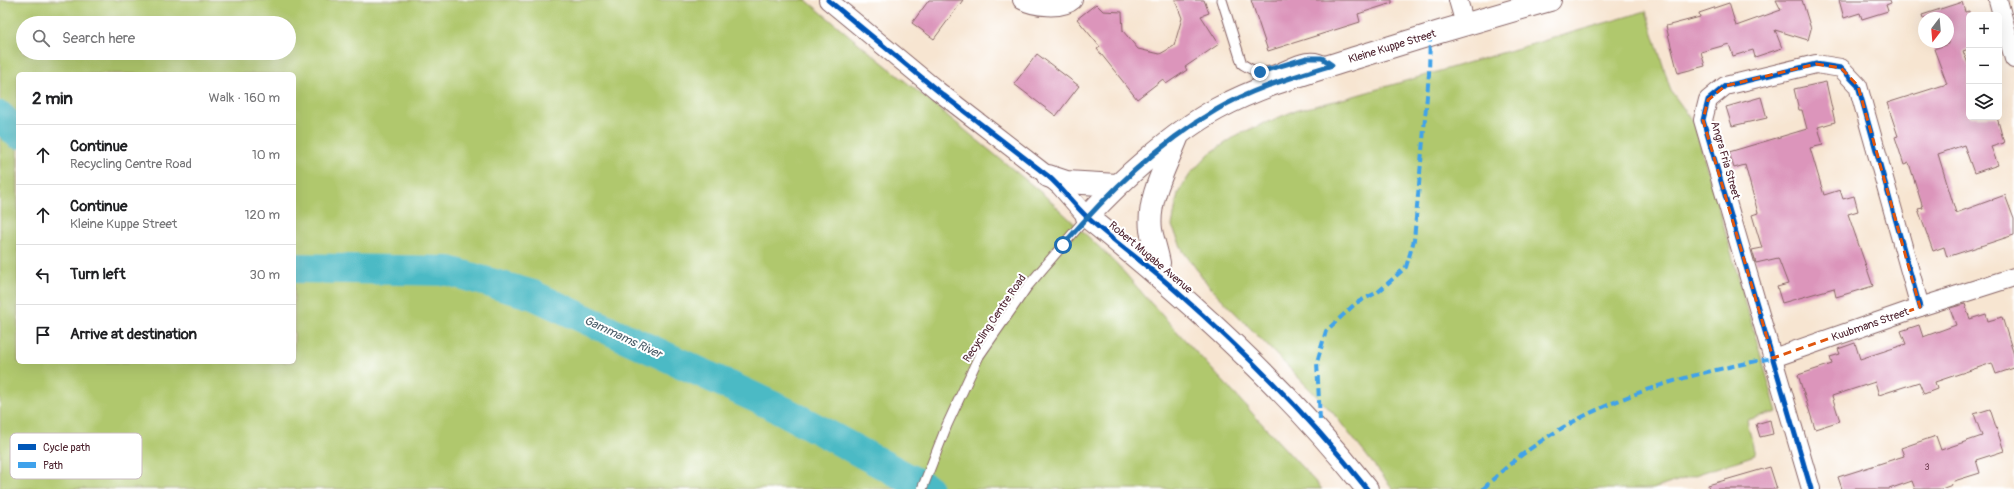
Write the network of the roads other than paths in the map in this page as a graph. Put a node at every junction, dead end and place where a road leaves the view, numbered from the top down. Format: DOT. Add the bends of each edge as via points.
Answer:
graph roads {
  1 [pos="828,0"];
  2 [pos="1022,0"];
  3 [pos="1073,0"];
  4 [pos="1222,0"];
  5 [pos="1458,0"];
  6 [pos="1550,0"];
  7 [pos="1998,0"];
  8 [pos="1465,24"];
  9 [pos="2014,59"];
  10 [pos="1332,65"];
  11 [pos="1179,135"];
  12 [pos="1054,181"];
  13 [pos="1117,185"];
  14 [pos="1092,211"];
  15 [pos="1159,263"];
  16 [pos="2014,277"];
  17 [pos="1920,306"];
  18 [pos="1773,358"];
  19 [pos="922,489"];
  20 [pos="1367,489"];
  21 [pos="1381,489"];
  22 [pos="1811,489"];
  1 -- 12 [label="street, Robert Mugabe Avenue" via="938,91"];
  2 -- 3 [label="street" via="1042,7 1069,4"];
  4 -- 10 [label="lane" via="1242,64 1252,70 1260,72 1307,58 1322,58"];
  5 -- 8 [label="street"];
  6 -- 8 [label="street, Kleine Kuppe Street"];
  7 -- 9 [label="street"];
  8 -- 10 [label="street, Kleine Kuppe Street"];
  10 -- 11 [label="street, Kleine Kuppe Street" via="1244,96 1216,110"];
  11 -- 13 [label="street, Kleine Kuppe Street"];
  11 -- 15 [label="street" via="1159,181 1153,205 1151,228"];
  12 -- 13 [label="street"];
  12 -- 14 [label="street, Robert Mugabe Avenue"];
  13 -- 14 [label="street, Kleine Kuppe Street"];
  14 -- 15 [label="street, Robert Mugabe Avenue"];
  14 -- 19 [label="lane, Recycling Centre Road" via="1027,287 979,356 947,425"];
  14 -- 20 [label="street, Robert Mugabe Avenue" via="1298,408"];
  15 -- 21 [label="street, Robert Mugabe Avenue" via="1230,327 1339,439"];
  16 -- 17 [label="street, Kuubmans Street"];
  17 -- 18 [label="street, Kuubmans Street"];
  17 -- 18 [label="street, Angra Fria Street" via="1858,86 1841,68 1816,64 1725,86 1708,100 1703,120"];
  18 -- 22 [label="street, Angra Fria Street"];
}
